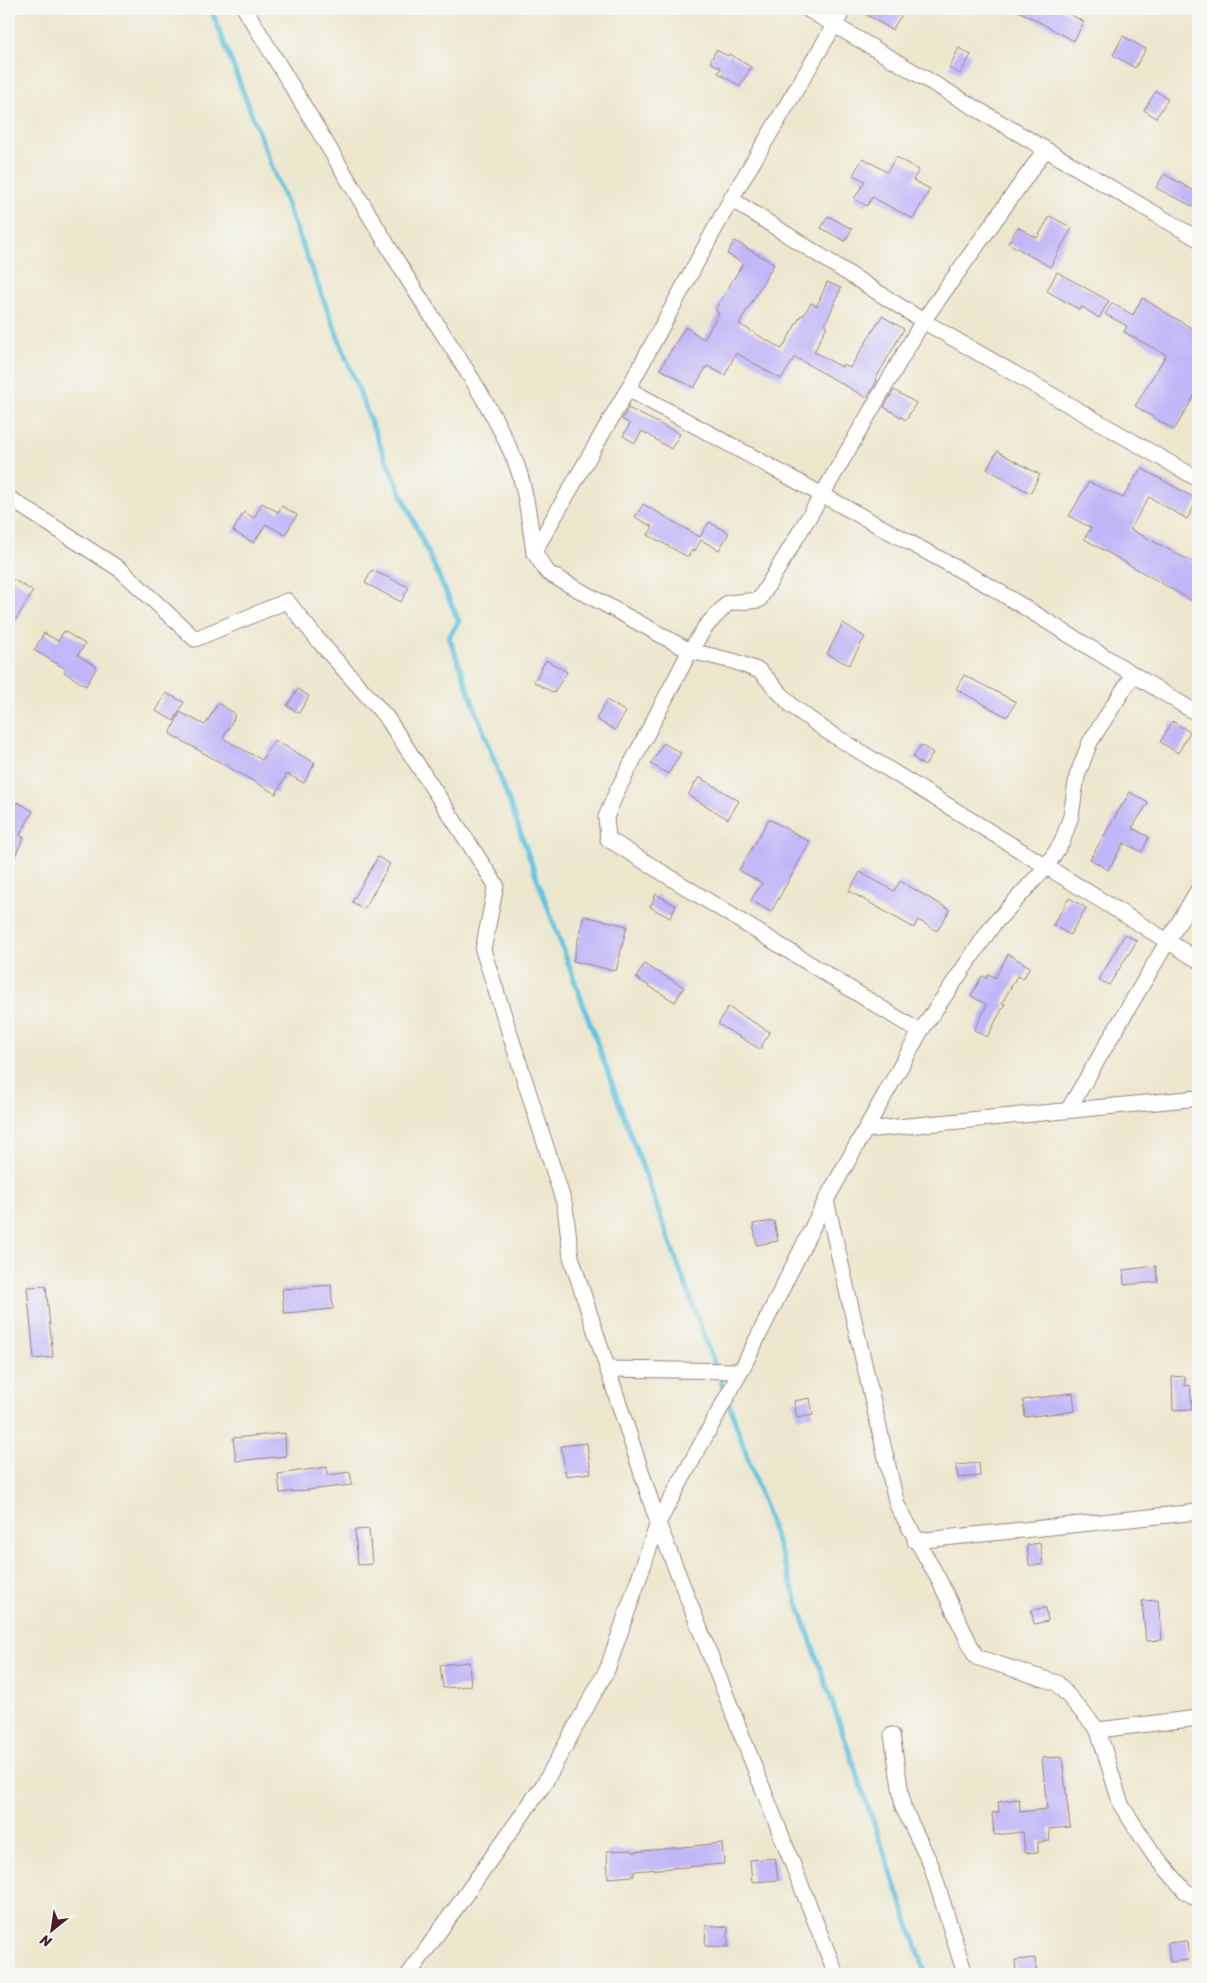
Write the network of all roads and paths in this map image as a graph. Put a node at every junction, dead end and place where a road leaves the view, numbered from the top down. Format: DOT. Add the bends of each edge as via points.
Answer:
graph roads {
  1 [pos="245,9"];
  2 [pos="807,9"];
  3 [pos="844,9"];
  4 [pos="835,25"];
  5 [pos="1045,150"];
  6 [pos="730,199"];
  7 [pos="1198,239"];
  8 [pos="923,320"];
  9 [pos="628,389"];
  10 [pos="1198,479"];
  11 [pos="822,495"];
  12 [pos="9,498"];
  13 [pos="534,552"];
  14 [pos="690,651"];
  15 [pos="1133,675"];
  16 [pos="1198,714"];
  17 [pos="1046,867"];
  18 [pos="1198,890"];
  19 [pos="1168,941"];
  20 [pos="1198,960"];
  21 [pos="920,1032"];
  22 [pos="1198,1098"];
  23 [pos="1068,1110"];
  24 [pos="866,1130"];
  25 [pos="826,1200"];
  26 [pos="607,1369"];
  27 [pos="741,1370"];
  28 [pos="1198,1512"];
  29 [pos="658,1523"];
  30 [pos="916,1541"];
  31 [pos="1198,1718"];
  32 [pos="1098,1730"];
  33 [pos="892,1735"];
  34 [pos="1198,1899"];
  35 [pos="409,1974"];
  36 [pos="836,1974"];
  37 [pos="965,1974"];
  1 -- 13 [label="street" via="494,417 514,457"];
  2 -- 4 [label="street"];
  3 -- 4 [label="street"];
  4 -- 5 [label="street"];
  4 -- 6 [label="street"];
  5 -- 7 [label="street"];
  5 -- 8 [label="street"];
  6 -- 8 [label="street"];
  6 -- 9 [label="street"];
  8 -- 10 [label="street"];
  8 -- 11 [label="street"];
  9 -- 11 [label="street"];
  9 -- 13 [label="street"];
  11 -- 14 [label="street" via="759,600 728,603 706,626"];
  11 -- 15 [label="street" via="993,588"];
  12 -- 26 [label="street" via="121,570 195,639 287,601 386,718 496,885 483,950 565,1206 570,1257"];
  13 -- 14 [label="street" via="548,573"];
  14 -- 17 [label="street" via="760,671 792,706 825,730"];
  14 -- 21 [label="street" via="617,791 606,817 608,839"];
  15 -- 16 [label="street"];
  15 -- 17 [label="street" via="1090,742 1077,776 1062,842"];
  17 -- 19 [label="street"];
  17 -- 21 [label="street" via="993,925"];
  18 -- 19 [label="street"];
  19 -- 20 [label="street"];
  19 -- 23 [label="street"];
  21 -- 24 [label="street"];
  22 -- 23 [label="street"];
  23 -- 24 [label="street"];
  24 -- 25 [label="street"];
  25 -- 27 [label="street"];
  25 -- 30 [label="street" via="897,1505"];
  26 -- 27 [label="street"];
  26 -- 29 [label="street"];
  27 -- 29 [label="street"];
  28 -- 30 [label="street"];
  29 -- 35 [label="street" via="607,1670 544,1784"];
  29 -- 36 [label="street"];
  30 -- 32 [label="street" via="939,1580 976,1658 1057,1683"];
  31 -- 32 [label="street"];
  32 -- 34 [label="street" via="1121,1805 1152,1852 1185,1891"];
  33 -- 37 [label="street" via="903,1808 931,1865"];
}
